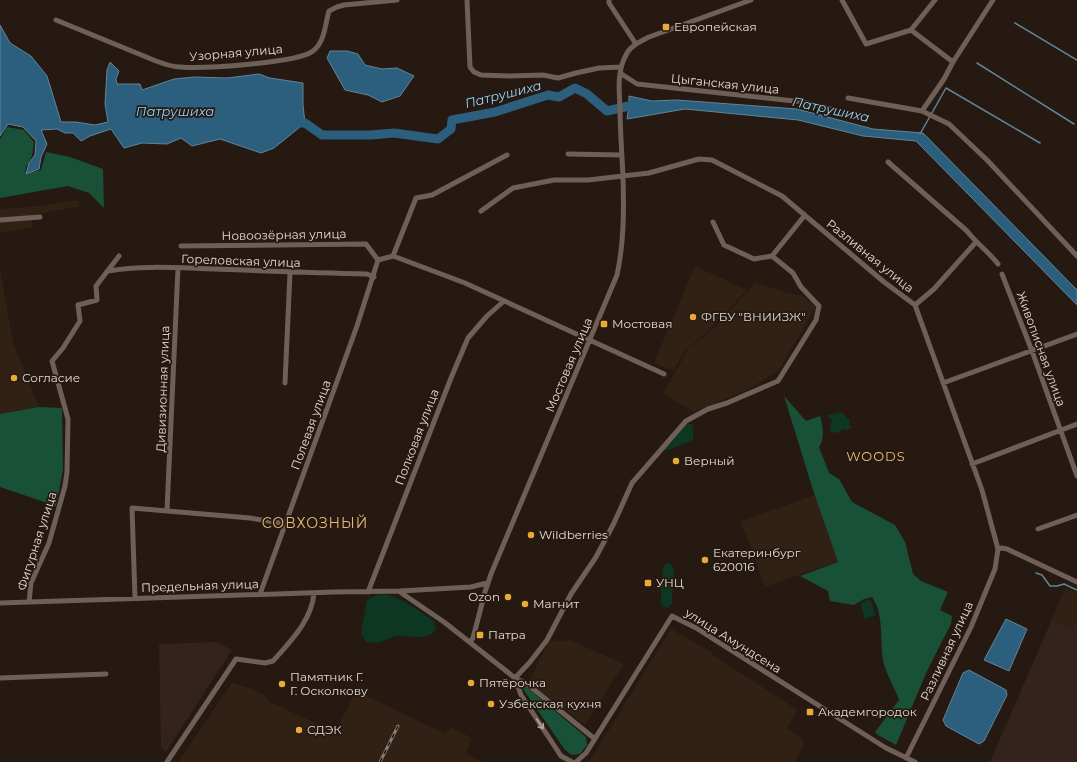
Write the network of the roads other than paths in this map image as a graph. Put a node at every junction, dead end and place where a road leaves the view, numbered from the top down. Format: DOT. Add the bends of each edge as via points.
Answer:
graph roads {
  1 [pos="396,0"];
  2 [pos="467,0"];
  3 [pos="609,0"];
  4 [pos="751,0"];
  5 [pos="842,0"];
  6 [pos="935,0"];
  7 [pos="993,0"];
  8 [pos="56,20"];
  9 [pos="911,30"];
  10 [pos="636,44"];
  11 [pos="953,62"];
  12 [pos="621,67"];
  13 [pos="620,73"];
  14 [pos="848,98"];
  15 [pos="829,108"];
  16 [pos="922,111"];
  17 [pos="568,154"];
  18 [pos="507,155"];
  19 [pos="621,155"];
  20 [pos="888,162"];
  21 [pos="623,176"];
  22 [pos="481,211"];
  23 [pos="805,215"];
  24 [pos="40,217"];
  25 [pos="0,220"];
  26 [pos="713,222"];
  27 [pos="976,242"];
  28 [pos="181,246"];
  29 [pos="119,256"];
  30 [pos="393,256"];
  31 [pos="772,256"];
  32 [pos="1077,256"];
  33 [pos="378,260"];
  34 [pos="998,264"];
  35 [pos="178,268"];
  36 [pos="108,271"];
  37 [pos="290,273"];
  38 [pos="1002,274"];
  39 [pos="374,277"];
  40 [pos="504,301"];
  41 [pos="915,305"];
  42 [pos="1077,334"];
  43 [pos="590,340"];
  44 [pos="1032,351"];
  45 [pos="664,374"];
  46 [pos="285,383"];
  47 [pos="942,383"];
  48 [pos="1077,424"];
  49 [pos="1060,430"];
  50 [pos="972,464"];
  51 [pos="1077,476"];
  52 [pos="167,510"];
  53 [pos="1077,515"];
  54 [pos="286,524"];
  55 [pos="1038,529"];
  56 [pos="998,549"];
  57 [pos="1077,582"];
  58 [pos="487,583"];
  59 [pos="400,591"];
  60 [pos="368,592"];
  61 [pos="314,593"];
  62 [pos="260,594"];
  63 [pos="135,598"];
  64 [pos="29,602"];
  65 [pos="0,603"];
  66 [pos="470,642"];
  67 [pos="106,674"];
  68 [pos="0,678"];
  69 [pos="515,678"];
  70 [pos="595,739"];
  71 [pos="906,758"];
  72 [pos="167,762"];
  73 [pos="572,762"];
  74 [pos="576,762"];
  75 [pos="915,762"];
  1 -- 8 [label="street, Узорная улица" via="337,7 329,12 321,40 309,54 263,63 188,67 168,65"];
  2 -- 12 [label="street" via="470,67 474,72 481,75 543,75 558,78 599,68"];
  3 -- 10 [label="street"];
  4 -- 10 [label="street" via="668,29"];
  5 -- 9 [label="street" via="866,44"];
  6 -- 9 [label="street"];
  7 -- 11 [label="street"];
  9 -- 11 [label="street"];
  10 -- 12 [label="street, Мостовая улица" via="626,54"];
  11 -- 16 [label="street"];
  12 -- 13 [label="street, Мостовая улица"];
  13 -- 15 [label="street, Цыганская улица" via="637,84 803,102"];
  13 -- 19 [label="street, Мостовая улица"];
  14 -- 16 [label="street"];
  16 -- 32 [label="street" via="949,124 987,160"];
  17 -- 19 [label="street"];
  18 -- 30 [label="street" via="432,195 416,198"];
  19 -- 21 [label="street, Мостовая улица"];
  20 -- 27 [label="street" via="967,231"];
  21 -- 22 [label="street, Разливная улица" via="554,180 513,188"];
  21 -- 23 [label="street, Разливная улица" via="649,173 699,159 712,160 782,196"];
  21 -- 43 [label="street, Мостовая улица" via="622,252 617,275"];
  23 -- 31 [label="street"];
  23 -- 41 [label="street, Разливная улица"];
  24 -- 25 [label="street"];
  26 -- 31 [label="street" via="724,245 754,259"];
  27 -- 34 [label="street"];
  27 -- 41 [label="street" via="934,289"];
  28 -- 33 [label="street, Новоозёрная улица" via="366,244"];
  29 -- 36 [label="street, Фигурная улица"];
  30 -- 33 [label="street"];
  30 -- 40 [label="street" via="465,283"];
  31 -- 69 [label="street" via="793,273 801,287 819,306 816,320 778,382 708,408 686,421 632,483 596,557 571,594 547,640"];
  33 -- 39 [label="street, Полевая улица"];
  35 -- 36 [label="street, Гореловская улица"];
  35 -- 37 [label="street, Гореловская улица"];
  35 -- 52 [label="street, Дивизионная улица"];
  36 -- 64 [label="street, Фигурная улица" via="96,286 97,300 78,305 80,321 52,361 68,419 67,472 49,544 31,583"];
  37 -- 39 [label="street, Гореловская улица" via="367,274"];
  37 -- 46 [label="street"];
  38 -- 44 [label="street, Живописная улица"];
  39 -- 54 [label="street, Полевая улица"];
  40 -- 43 [label="street"];
  40 -- 60 [label="street, Полковая улица" via="468,338"];
  41 -- 47 [label="street, Разливная улица"];
  42 -- 44 [label="street"];
  43 -- 45 [label="street"];
  43 -- 58 [label="street, Мостовая улица"];
  44 -- 47 [label="street"];
  44 -- 49 [label="street, Живописная улица"];
  47 -- 50 [label="street, Разливная улица"];
  48 -- 49 [label="street"];
  49 -- 50 [label="street"];
  49 -- 51 [label="street, Живописная улица"];
  50 -- 56 [label="street, Разливная улица"];
  52 -- 54 [label="street"];
  52 -- 63 [label="street" via="132,508"];
  53 -- 55 [label="street"];
  54 -- 62 [label="street, Полевая улица"];
  56 -- 57 [label="street" via="1007,549"];
  56 -- 71 [label="street, Разливная улица" via="995,569 971,627"];
  58 -- 59 [label="street, Предельная улица" via="471,587"];
  58 -- 66 [label="street, Мостовая улица"];
  59 -- 60 [label="street, Предельная улица"];
  59 -- 66 [label="street"];
  60 -- 61 [label="street, Предельная улица"];
  61 -- 62 [label="street, Предельная улица"];
  61 -- 72 [label="street" via="306,621 273,661 265,663 236,659"];
  62 -- 63 [label="street, Предельная улица"];
  63 -- 64 [label="street, Предельная улица"];
  64 -- 65 [label="street, Предельная улица"];
  66 -- 69 [label="street"];
  67 -- 68 [label="street"];
  69 -- 70 [label="street" via="527,684"];
  69 -- 73 [label="street, one-way" via="521,695 561,756"];
  70 -- 71 [label="street, улица Амундсена" via="672,616 696,628 886,748"];
  70 -- 74 [label="street, улица Амундсена"];
  71 -- 75 [label="street, улица Амундсена"];
}
